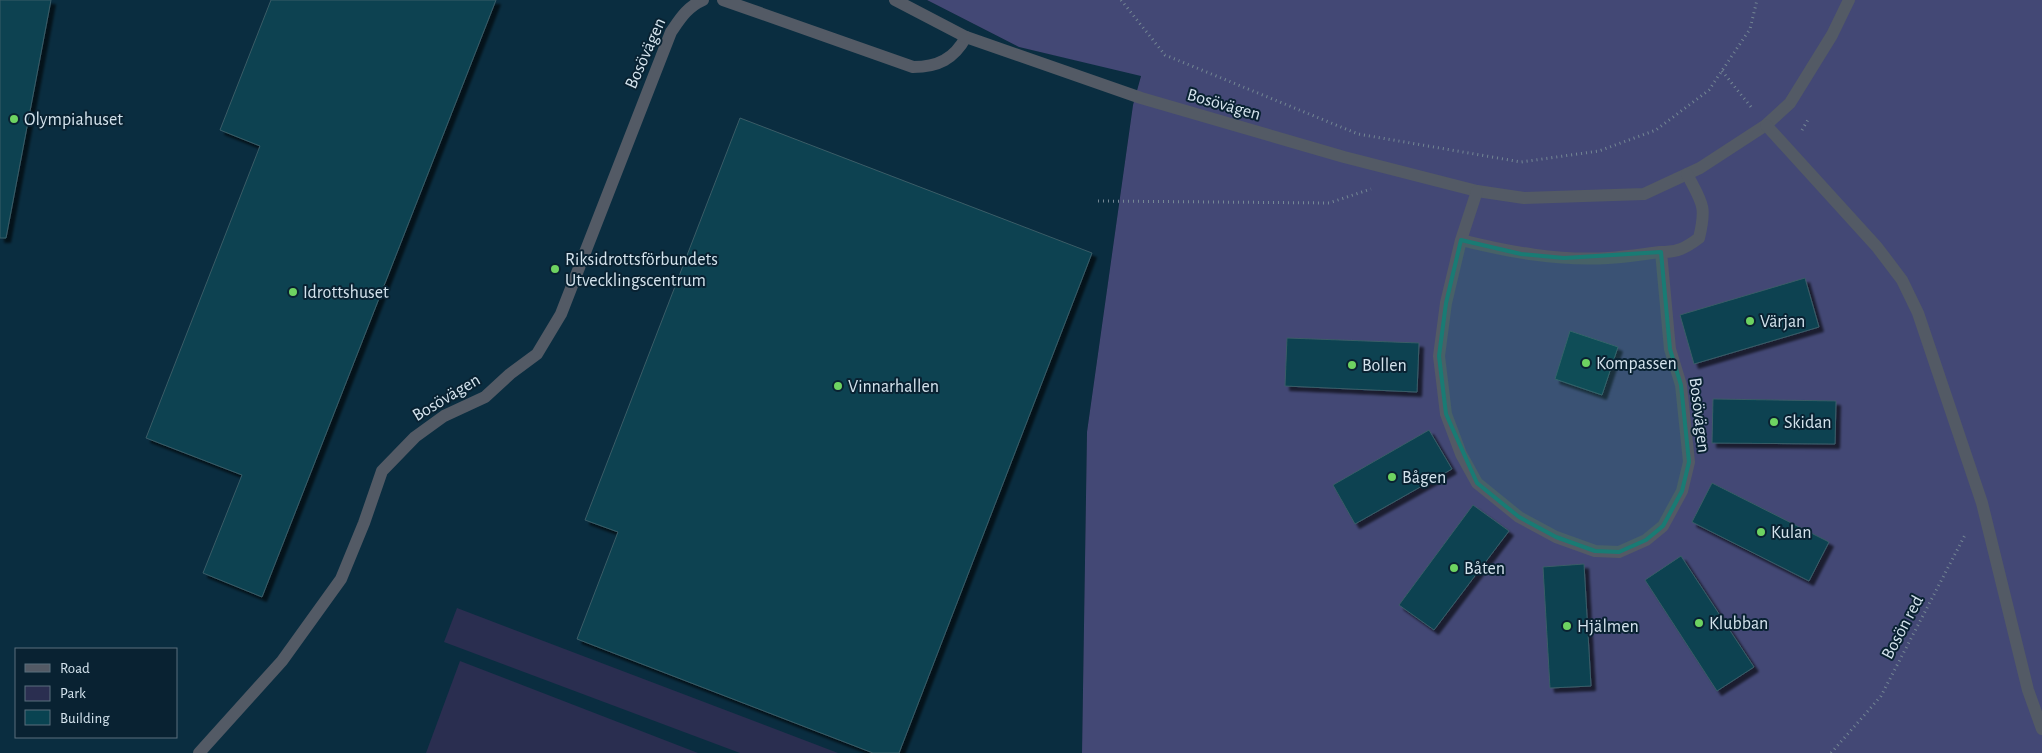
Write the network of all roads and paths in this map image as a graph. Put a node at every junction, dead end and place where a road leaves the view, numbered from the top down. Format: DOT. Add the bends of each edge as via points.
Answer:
graph roads {
  1 [pos="703,0"];
  2 [pos="723,0"];
  3 [pos="895,0"];
  4 [pos="1121,0"];
  5 [pos="1757,0"];
  6 [pos="1849,0"];
  7 [pos="966,37"];
  8 [pos="1722,70"];
  9 [pos="1766,125"];
  10 [pos="1687,174"];
  11 [pos="1375,187"];
  12 [pos="1477,192"];
  13 [pos="1098,201"];
  14 [pos="1460,240"];
  15 [pos="1661,252"];
  16 [pos="1982,503"];
  17 [pos="2042,729"];
  18 [pos="199,753"];
  19 [pos="1831,753"];
  1 -- 18 [label="street, Bosövägen" via="685,12 671,32 561,314 537,354 485,397 444,416 415,437 382,471 341,579 282,661"];
  2 -- 7 [label="street" via="913,66 939,64 961,46"];
  3 -- 7 [label="street, Bosövägen"];
  4 -- 8 [label="path" via="1165,55 1358,134 1521,162 1599,151 1656,130 1709,90"];
  5 -- 8 [label="path" via="1750,28"];
  6 -- 9 [label="street, Bosövägen" via="1832,36 1790,103"];
  7 -- 12 [label="street, Bosövägen" via="1141,98"];
  8 -- 9 [label="path"];
  9 -- 10 [label="street, Bosövägen"];
  9 -- 16 [label="street" via="1877,247 1902,280 1918,313"];
  10 -- 12 [label="street, Bosövägen" via="1644,194 1524,198"];
  10 -- 15 [label="street" via="1703,206 1704,219 1699,238 1686,248"];
  11 -- 13 [label="path" via="1329,203"];
  12 -- 14 [label="street, Bosövägen"];
  14 -- 15 [label="street" via="1521,254 1564,258 1608,258"];
  14 -- 15 [label="street, Bosövägen" via="1446,303 1439,356 1446,414 1461,454 1477,483 1518,517 1556,537 1594,551 1619,552 1646,540 1663,526 1682,491 1689,462 1681,385 1670,348"];
  16 -- 17 [label="street" via="2028,690"];
  16 -- 19 [label="path, Bosön red" via="1881,696"];
}
